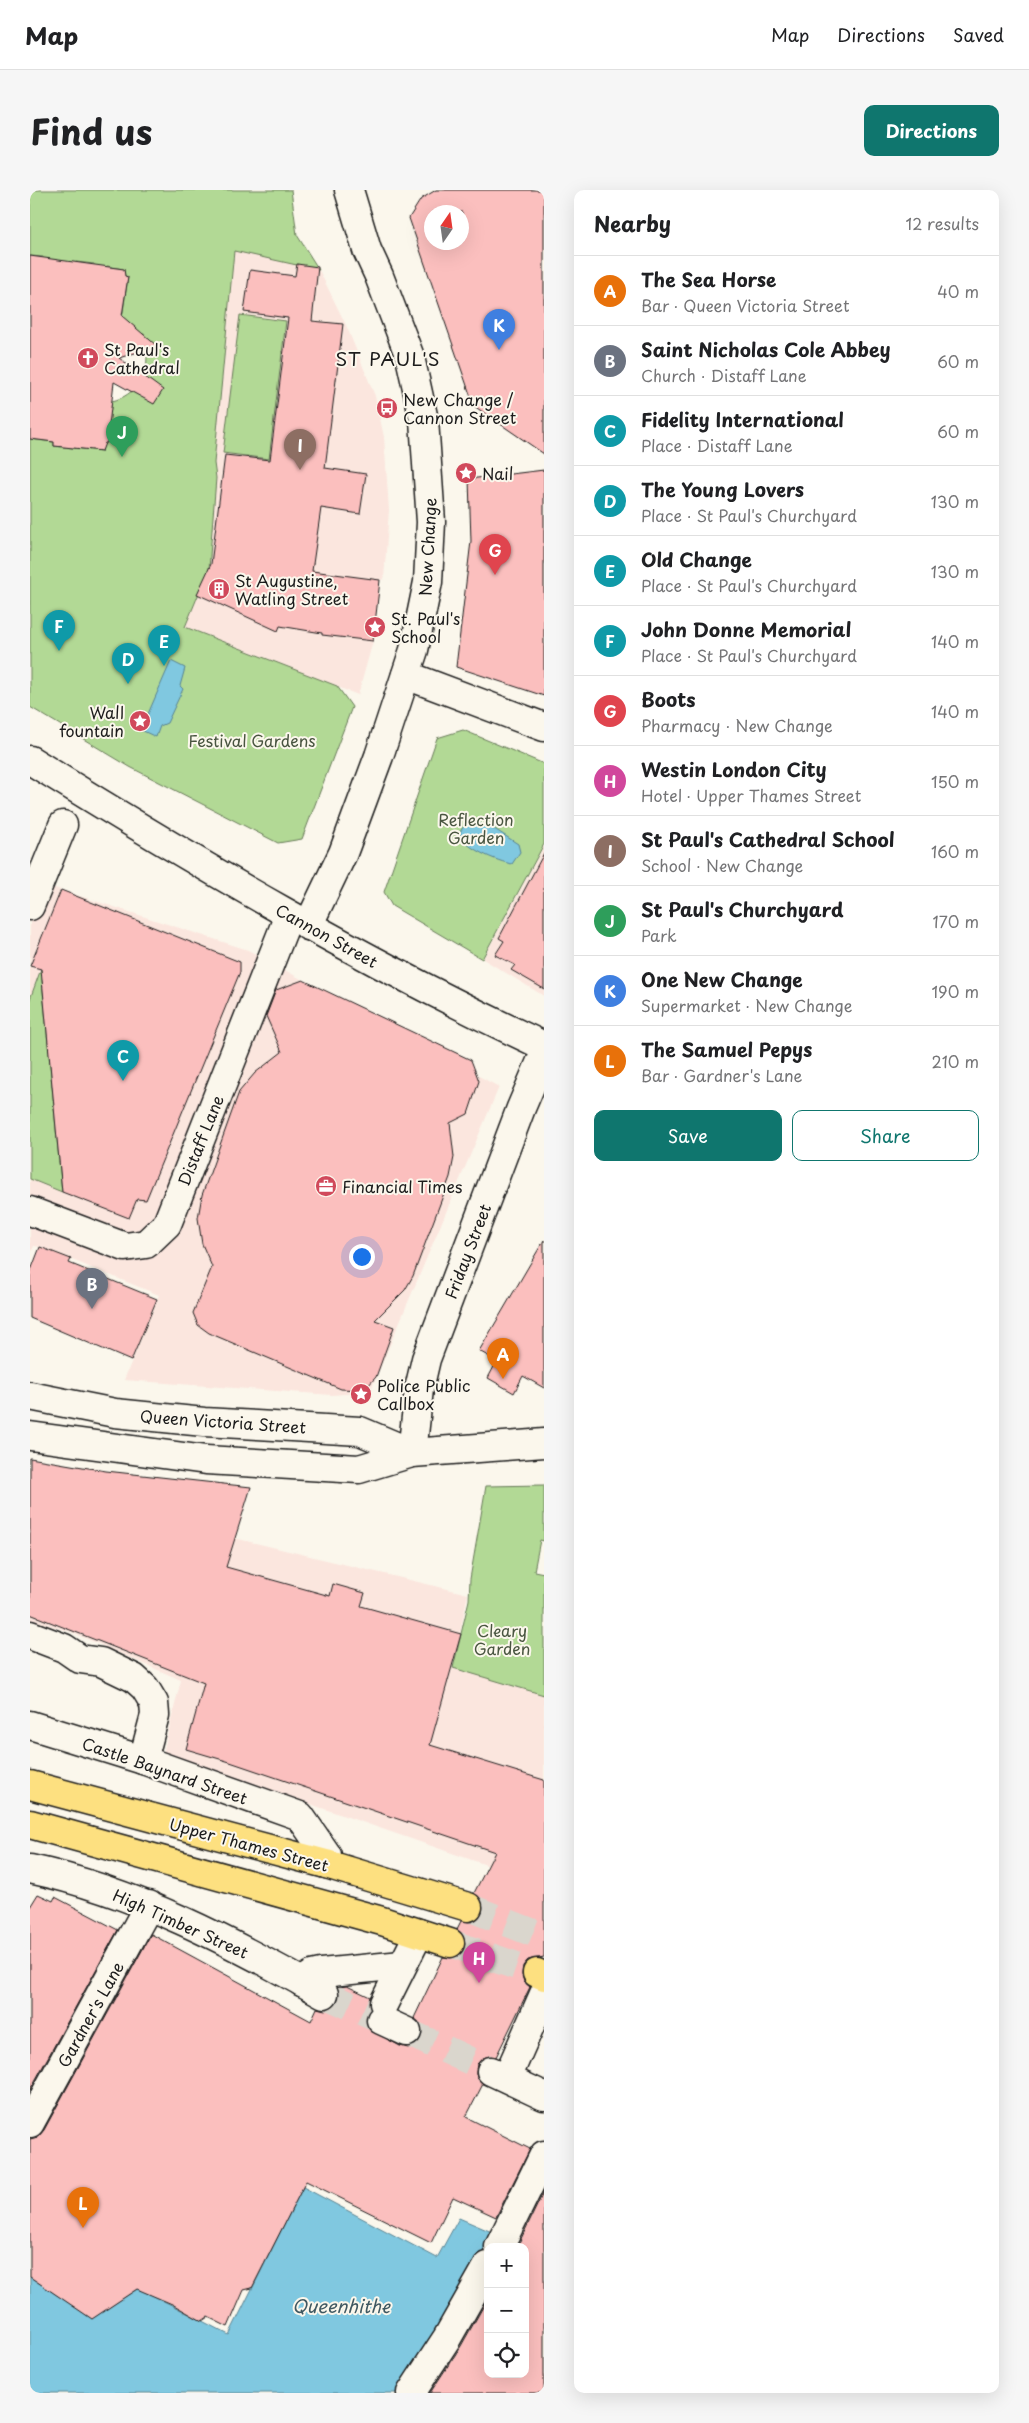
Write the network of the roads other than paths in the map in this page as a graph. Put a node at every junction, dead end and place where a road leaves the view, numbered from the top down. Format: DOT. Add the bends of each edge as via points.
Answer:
graph roads {
  1 [pos="349,190"];
  2 [pos="406,676"];
  3 [pos="544,727"];
  4 [pos="30,760"];
  5 [pos="63,824"];
  6 [pos="36,874"];
  7 [pos="30,906"];
  8 [pos="299,920"];
  9 [pos="544,1046"];
  10 [pos="544,1054"];
  11 [pos="30,1211"];
  12 [pos="30,1396"];
  13 [pos="30,1436"];
  14 [pos="544,1443"];
  15 [pos="412,1453"];
  16 [pos="30,1635"];
  17 [pos="30,1725"];
  18 [pos="143,1760"];
  19 [pos="30,1785"];
  20 [pos="30,1824"];
  21 [pos="326,1864"];
  22 [pos="30,1869"];
  23 [pos="150,1905"];
  24 [pos="468,1907"];
  25 [pos="419,1933"];
  26 [pos="450,1943"];
  27 [pos="402,1966"];
  28 [pos="542,1981"];
  29 [pos="407,2032"];
  30 [pos="544,2096"];
  31 [pos="30,2123"];
  32 [pos="544,2155"];
  33 [pos="501,2243"];
  34 [pos="484,2273"];
  35 [pos="411,2393"];
  1 -- 2 [label="street, New Change" via="366,250 410,357 427,445 431,522 428,582"];
  2 -- 3 [label="street"];
  2 -- 8 [label="street, New Change" via="343,853"];
  4 -- 8 [label="street, Cannon Street" via="115,814"];
  5 -- 6 [label="street"];
  6 -- 7 [label="street"];
  8 -- 9 [label="street, Cannon Street" via="404,977"];
  8 -- 11 [label="street, Distaff Lane" via="167,1224 146,1244 125,1246"];
  10 -- 15 [label="street, Friday Street" via="426,1359 418,1389"];
  12 -- 15 [label="street, Queen Victoria Street" via="115,1413 360,1431"];
  13 -- 15 [label="street, Queen Victoria Street" via="206,1460 336,1468 359,1469"];
  14 -- 15 [label="street, Queen Victoria Street"];
  16 -- 18 [label="street" via="80,1658 101,1662 134,1678 146,1688 154,1702 155,1715"];
  17 -- 18 [label="street, Castle Baynard Street"];
  18 -- 21 [label="street, Castle Baynard Street" via="300,1816 327,1855"];
  19 -- 21 [label="main road, Upper Thames Street"];
  20 -- 25 [label="main road"];
  21 -- 24 [label="main road, Upper Thames Street"];
  22 -- 23 [label="street, High Timber Street" via="95,1885"];
  23 -- 27 [label="street, High Timber Street" via="313,1988 312,1975 321,1972"];
  23 -- 31 [label="street, Gardner's Lane"];
  25 -- 26 [label="main road"];
  25 -- 27 [label="street"];
  27 -- 29 [label="street" via="382,2012"];
  28 -- 30 [label="street" via="498,2074"];
  32 -- 33 [label="street"];
  34 -- 35 [label="street"];
}
